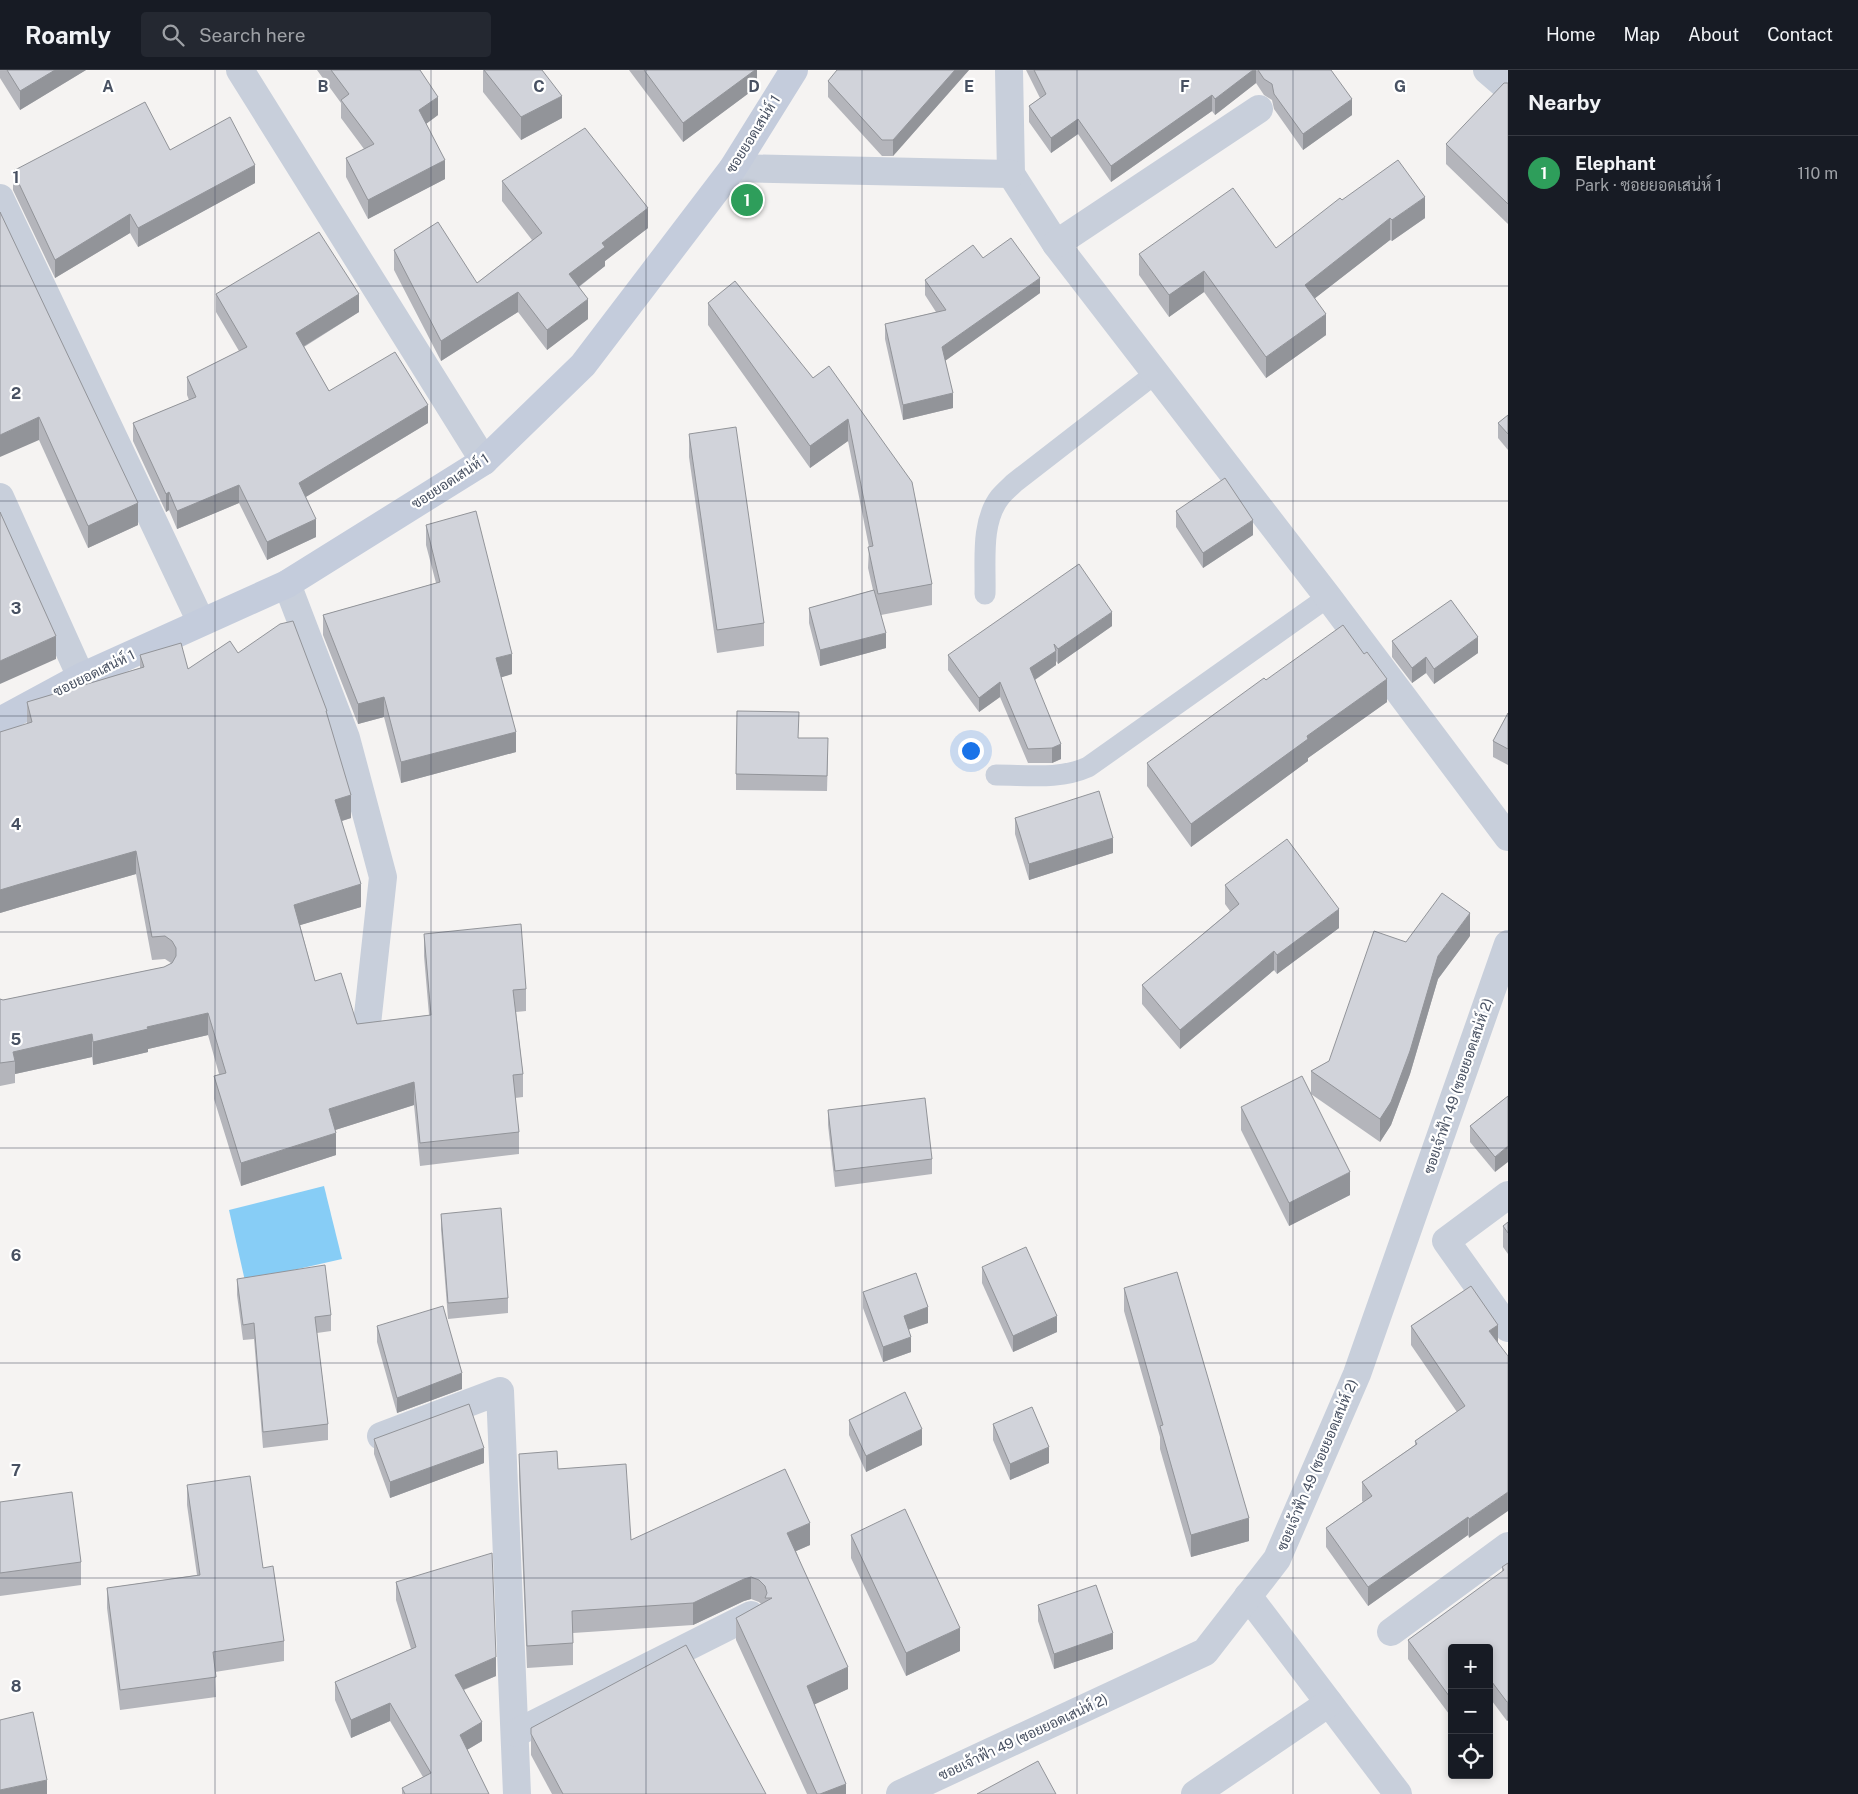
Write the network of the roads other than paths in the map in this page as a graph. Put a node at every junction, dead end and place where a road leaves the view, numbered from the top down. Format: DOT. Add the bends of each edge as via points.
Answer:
graph roads {
  1 [pos="240,70"];
  2 [pos="1009,70"];
  3 [pos="1487,70"];
  4 [pos="786,73"];
  5 [pos="1508,88"];
  6 [pos="1259,108"];
  7 [pos="733,168"];
  8 [pos="1011,174"];
  9 [pos="0,198"];
  10 [pos="1056,244"];
  11 [pos="1156,373"];
  12 [pos="484,461"];
  13 [pos="0,497"];
  14 [pos="287,584"];
  15 [pos="986,594"];
  16 [pos="1328,597"];
  17 [pos="201,622"];
  18 [pos="81,677"];
  19 [pos="0,721"];
  20 [pos="996,775"];
  21 [pos="1508,837"];
  22 [pos="1508,944"];
  23 [pos="367,1024"];
  24 [pos="1508,1195"];
  25 [pos="1508,1328"];
  26 [pos="380,1436"];
  27 [pos="1508,1546"];
  28 [pos="1248,1596"];
  29 [pos="751,1615"];
  30 [pos="1391,1632"];
  31 [pos="1329,1703"];
  32 [pos="516,1733"];
  33 [pos="517,1794"];
  34 [pos="900,1794"];
  35 [pos="1195,1794"];
  36 [pos="1398,1794"];
  1 -- 12 [label="street"];
  2 -- 8 [label="street"];
  3 -- 5 [label="street"];
  4 -- 7 [label="street, ซอยยอดเสน่ห์ 1"];
  6 -- 10 [label="street"];
  7 -- 8 [label="street"];
  7 -- 12 [label="street, ซอยยอดเสน่ห์ 1" via="583,366"];
  8 -- 10 [label="street"];
  9 -- 17 [label="street"];
  10 -- 11 [label="street"];
  11 -- 15 [label="lane" via="1000,497 987,529"];
  11 -- 16 [label="street"];
  12 -- 14 [label="street, ซอยยอดเสน่ห์ 1"];
  13 -- 18 [label="street"];
  14 -- 17 [label="street, ซอยยอดเสน่ห์ 1"];
  14 -- 23 [label="street" via="346,738 383,877"];
  16 -- 20 [label="lane" via="1088,767 1057,776"];
  16 -- 21 [label="street"];
  17 -- 18 [label="street, ซอยยอดเสน่ห์ 1"];
  18 -- 19 [label="street, ซอยยอดเสน่ห์ 1"];
  22 -- 28 [label="street, ซอยเจ้าฟ้า 49 (ซอยยอดเสน่ห์ 2)" via="1357,1374 1277,1559"];
  24 -- 25 [label="street" via="1446,1241"];
  26 -- 32 [label="street" via="500,1391"];
  27 -- 30 [label="street"];
  28 -- 31 [label="street"];
  28 -- 34 [label="street, ซอยเจ้าฟ้า 49 (ซอยยอดเสน่ห์ 2)" via="1205,1652"];
  29 -- 32 [label="street"];
  31 -- 35 [label="street"];
  31 -- 36 [label="street"];
  32 -- 33 [label="street"];
}
